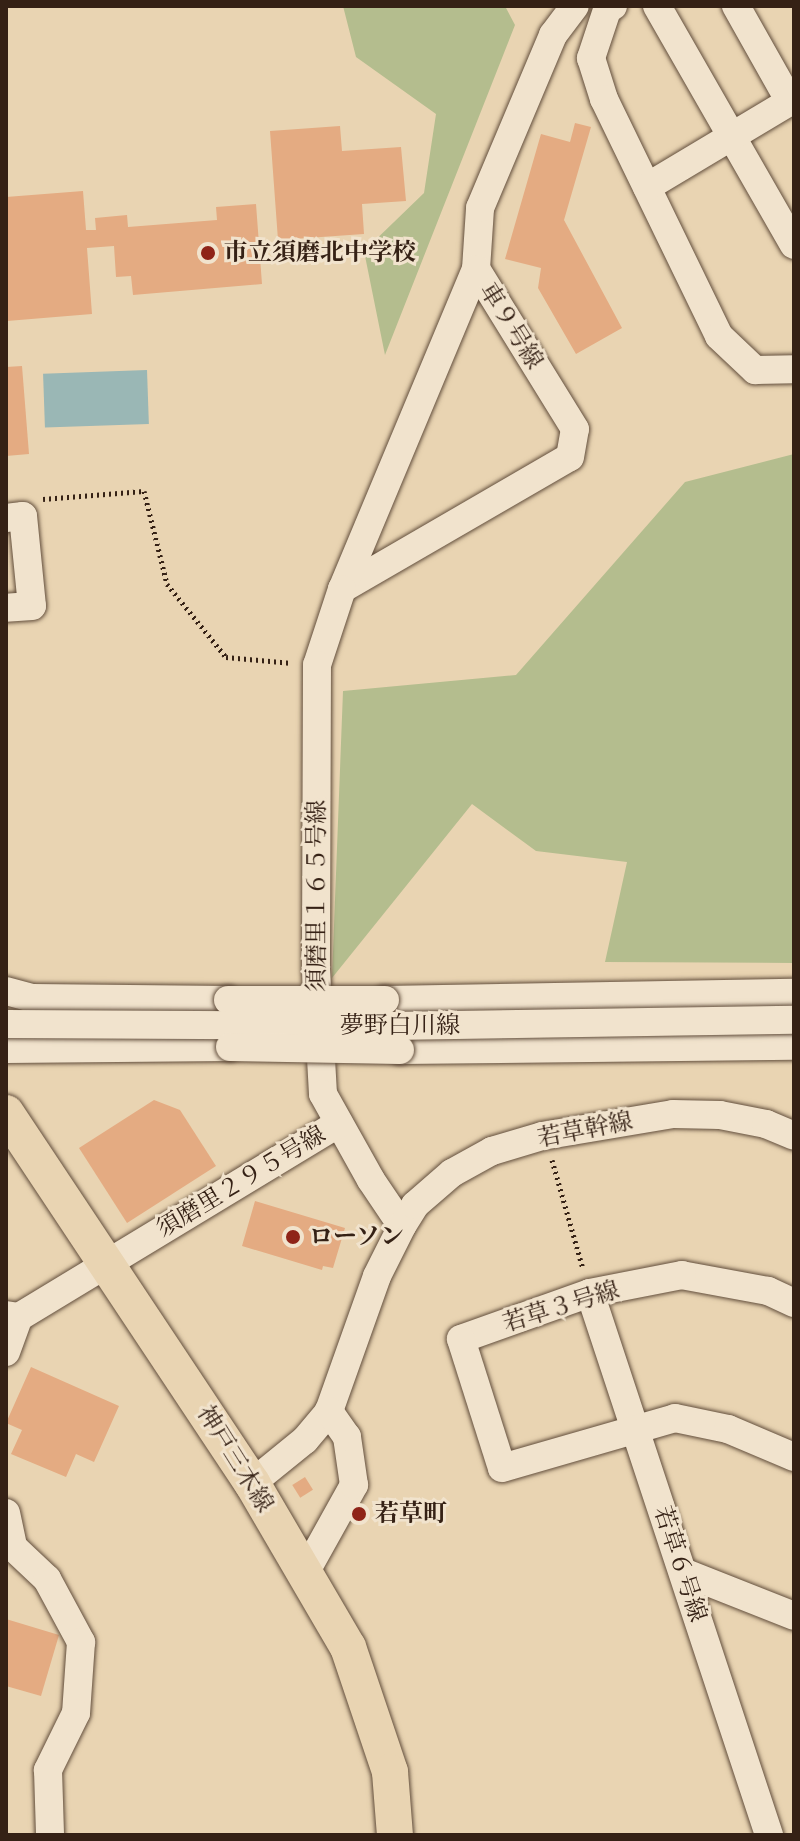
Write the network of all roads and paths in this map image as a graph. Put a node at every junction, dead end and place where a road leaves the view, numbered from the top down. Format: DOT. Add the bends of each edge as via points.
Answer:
graph roads {
  1 [pos="575,6"];
  2 [pos="613,6"];
  3 [pos="657,6"];
  4 [pos="736,6"];
  5 [pos="792,100"];
  6 [pos="731,136"];
  7 [pos="647,187"];
  8 [pos="794,245"];
  9 [pos="476,269"];
  10 [pos="794,369"];
  11 [pos="37,500"];
  12 [pos="6,518"];
  13 [pos="342,589"];
  14 [pos="6,608"];
  15 [pos="317,665"];
  16 [pos="6,991"];
  17 [pos="794,993"];
  18 [pos="794,1020"];
  19 [pos="6,1024"];
  20 [pos="794,1046"];
  21 [pos="6,1049"];
  22 [pos="6,1113"];
  23 [pos="339,1123"];
  24 [pos="794,1136"];
  25 [pos="550,1155"];
  26 [pos="402,1226"];
  27 [pos="109,1264"];
  28 [pos="590,1293"];
  29 [pos="794,1303"];
  30 [pos="13,1316"];
  31 [pos="6,1352"];
  32 [pos="329,1411"];
  33 [pos="635,1427"];
  34 [pos="794,1457"];
  35 [pos="252,1483"];
  36 [pos="6,1513"];
  37 [pos="683,1572"];
  38 [pos="305,1573"];
  39 [pos="794,1616"];
  40 [pos="50,1835"];
  41 [pos="395,1835"];
  42 [pos="769,1835"];
  1 -- 9 [label="street" via="553,35 480,208"];
  2 -- 7 [label="street" via="591,58 604,99"];
  3 -- 6 [label="street"];
  4 -- 5 [label="street"];
  5 -- 6 [label="street"];
  6 -- 7 [label="street"];
  6 -- 8 [label="street"];
  7 -- 10 [label="street" via="719,336 755,370"];
  9 -- 13 [label="street, 車９号線"];
  9 -- 13 [label="street, 車９号線" via="575,429 570,457"];
  11 -- 15 [label="path" via="144,491 167,584 226,657"];
  12 -- 14 [label="street" via="23,516 32,606"];
  13 -- 15 [label="street, 車９号線"];
  15 -- 23 [label="street, 須磨里１６５号線" via="316,969 323,1094"];
  16 -- 17 [label="street, bridge" via="32,998 228,1000"];
  18 -- 19 [label="street, 夢野白川線, bridge"];
  20 -- 21 [label="street, bridge"];
  22 -- 27 [label="main road, 神戸三木線"];
  23 -- 26 [label="street, 須磨里２９５号線"];
  23 -- 27 [label="street, 須磨里２９５号線"];
  24 -- 26 [label="street, 若草幹線" via="720,1115 673,1114 542,1136 492,1151 452,1173 415,1205"];
  25 -- 28 [label="path"];
  26 -- 32 [label="street" via="377,1276"];
  27 -- 30 [label="street, 須磨里２９５号線"];
  27 -- 35 [label="main road, 神戸三木線"];
  28 -- 29 [label="street, 若草３号線" via="682,1275 768,1291"];
  28 -- 33 [label="street, 若草６号線"];
  28 -- 33 [label="street, 若草３号線" via="461,1339 502,1468"];
  30 -- 31 [label="street"];
  32 -- 35 [label="street" via="305,1440"];
  32 -- 38 [label="street" via="347,1437 354,1485"];
  33 -- 34 [label="street" via="675,1418 728,1429"];
  33 -- 37 [label="street, 若草６号線"];
  35 -- 38 [label="main road, 神戸三木線"];
  36 -- 40 [label="street" via="13,1547 47,1579 81,1642 76,1713 48,1770"];
  37 -- 39 [label="street"];
  37 -- 42 [label="street, 若草６号線"];
  38 -- 41 [label="main road, 神戸三木線" via="348,1647 390,1772"];
}
